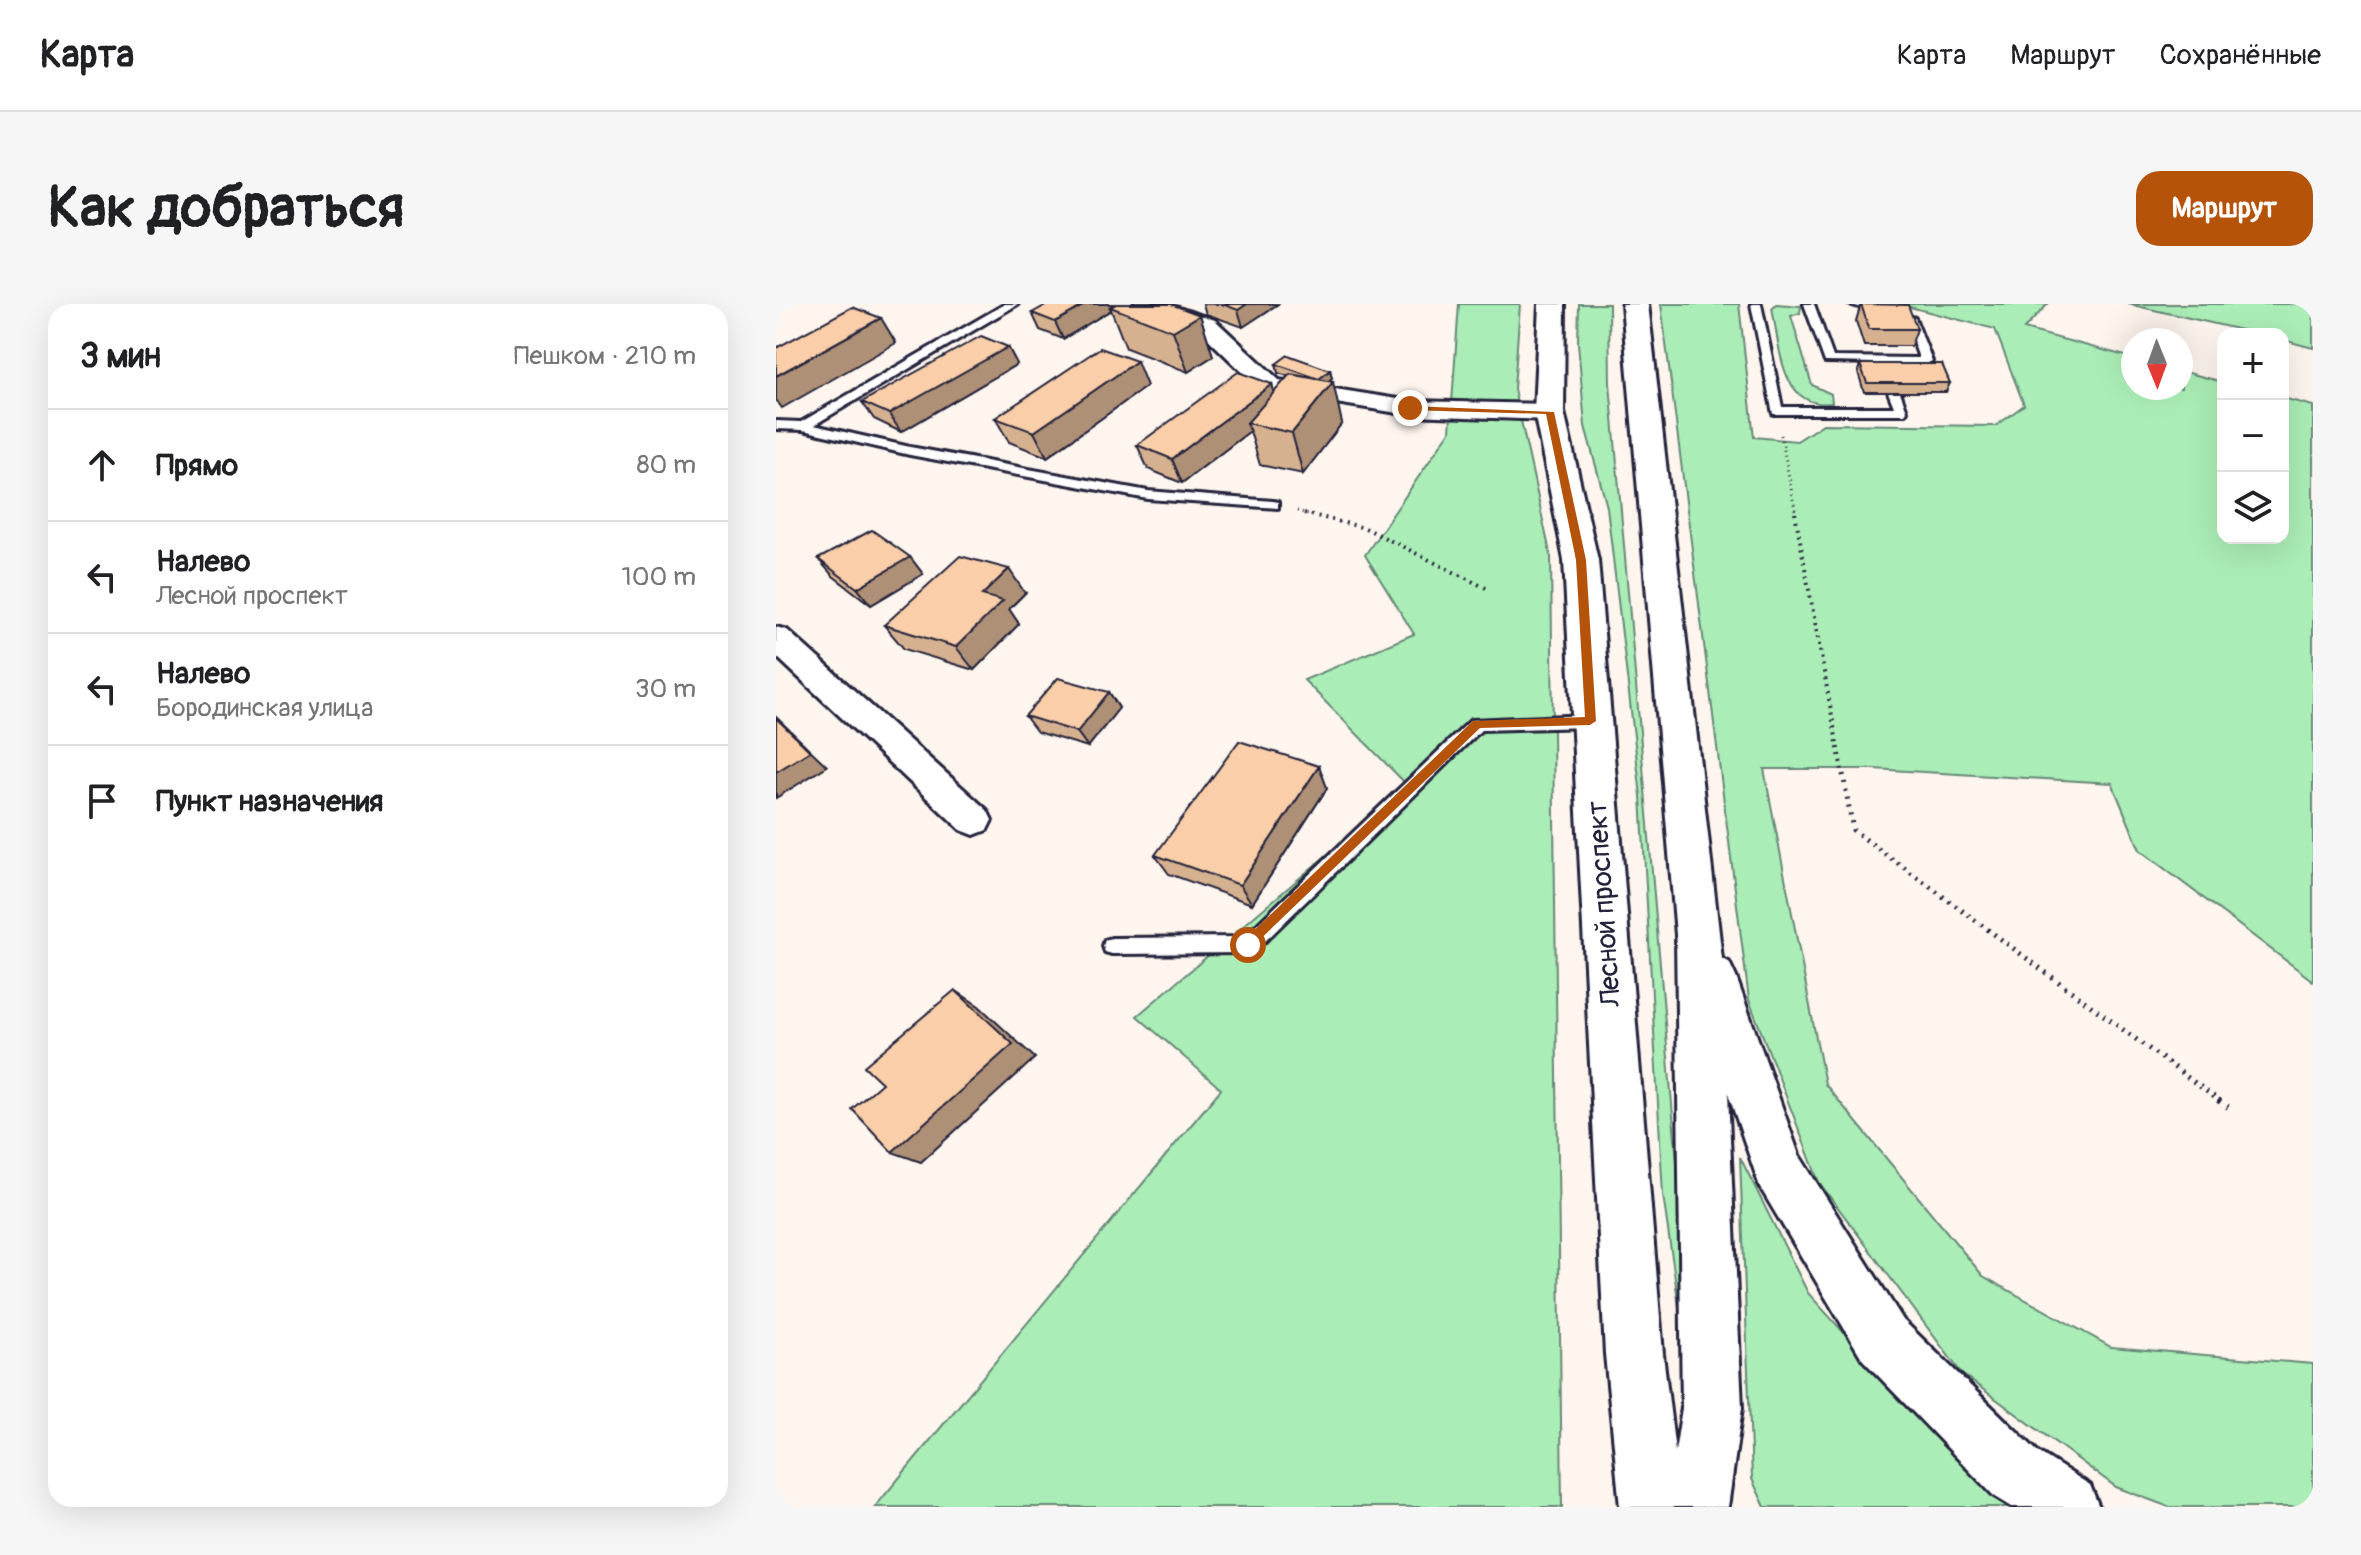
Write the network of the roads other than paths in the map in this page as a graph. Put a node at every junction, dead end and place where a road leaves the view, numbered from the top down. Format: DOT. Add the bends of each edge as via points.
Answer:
graph roads {
  1 [pos="1013,304"];
  2 [pos="1145,304"];
  3 [pos="1552,304"];
  4 [pos="1635,304"];
  5 [pos="1756,304"];
  6 [pos="1809,304"];
  7 [pos="1854,304"];
  8 [pos="1894,392"];
  9 [pos="1549,412"];
  10 [pos="776,425"];
  11 [pos="803,426"];
  12 [pos="1273,505"];
  13 [pos="776,638"];
  14 [pos="1590,721"];
  15 [pos="974,820"];
  16 [pos="1698,935"];
  17 [pos="1112,946"];
  18 [pos="1651,1507"];
  19 [pos="1697,1507"];
  20 [pos="2068,1507"];
  1 -- 11 [label="lane"];
  2 -- 9 [label="street" via="1207,325 1271,386 1410,408"];
  3 -- 9 [label="main road, Лесной проспект"];
  4 -- 16 [label="main road"];
  5 -- 8 [label="lane" via="1777,411 1901,411"];
  6 -- 7 [label="lane" via="1829,360 1885,366 1926,361 1911,320"];
  9 -- 14 [label="main road, Лесной проспект" via="1581,560"];
  10 -- 11 [label="lane"];
  11 -- 12 [label="lane" via="1148,495"];
  13 -- 15 [label="street"];
  14 -- 17 [label="lane" via="1477,724 1248,945"];
  14 -- 18 [label="main road, Лесной проспект" via="1634,1354"];
  16 -- 19 [label="main road" via="1712,1408"];
  16 -- 20 [label="main road" via="1778,1169 1883,1340 2016,1474"];
}
